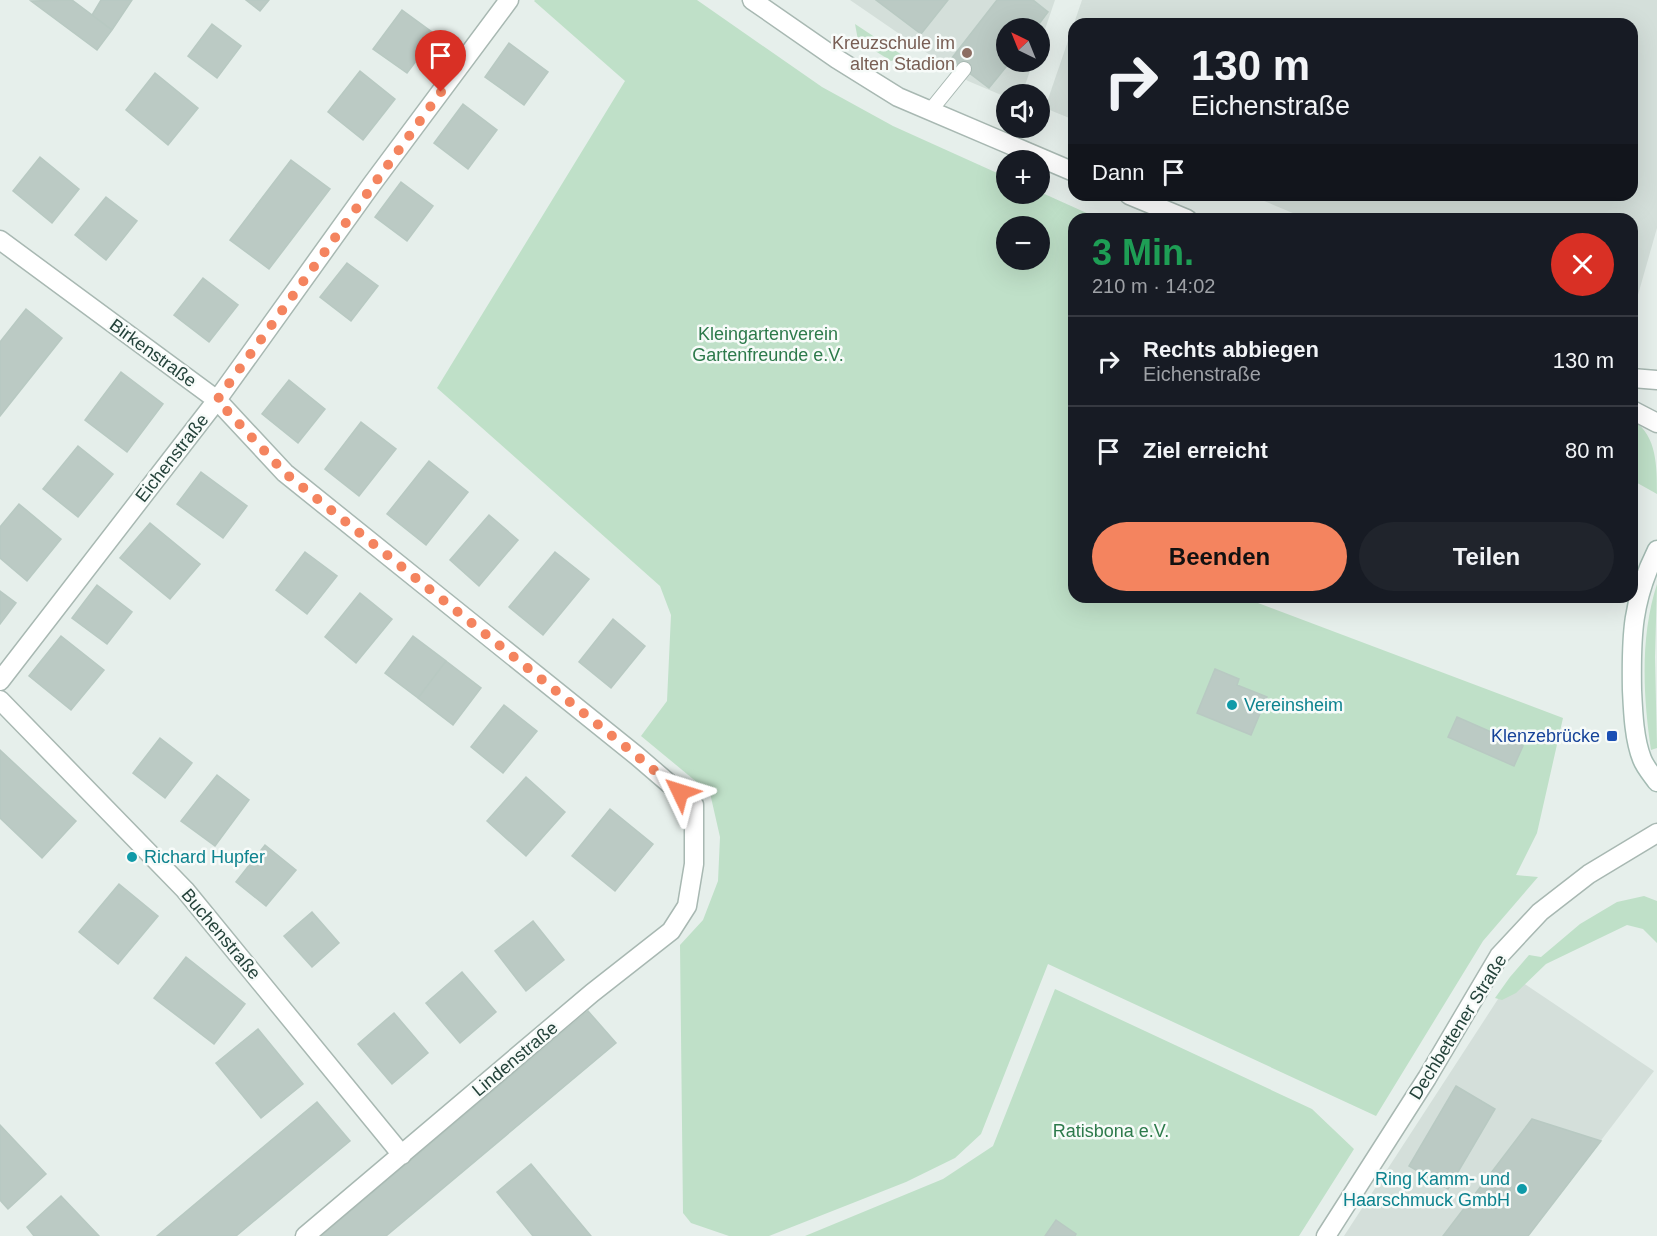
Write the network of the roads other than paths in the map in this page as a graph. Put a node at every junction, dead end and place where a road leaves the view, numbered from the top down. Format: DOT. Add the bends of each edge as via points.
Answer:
graph roads {
  1 [pos="509,0"];
  2 [pos="752,0"];
  3 [pos="964,69"];
  4 [pos="930,111"];
  5 [pos="1068,169"];
  6 [pos="1144,201"];
  7 [pos="1172,213"];
  8 [pos="0,240"];
  9 [pos="1638,378"];
  10 [pos="1657,380"];
  11 [pos="217,400"];
  12 [pos="1638,413"];
  13 [pos="1657,423"];
  14 [pos="1657,550"];
  15 [pos="1638,600"];
  16 [pos="1637,603"];
  17 [pos="0,681"];
  18 [pos="0,700"];
  19 [pos="1657,782"];
  20 [pos="1657,833"];
  21 [pos="694,864"];
  22 [pos="402,1155"];
  23 [pos="305,1236"];
  24 [pos="1326,1236"];
  1 -- 11 [label="street, Eichenstraße"];
  2 -- 4 [label="street" via="837,59 898,97"];
  3 -- 4 [label="lane"];
  4 -- 5 [label="street"];
  6 -- 7 [label="street"];
  8 -- 11 [label="street, Birkenstraße"];
  9 -- 10 [label="street"];
  11 -- 17 [label="street, Eichenstraße"];
  11 -- 21 [label="street, Birkenstraße" via="285,473 694,805"];
  12 -- 13 [label="street"];
  14 -- 15 [label="street"];
  16 -- 19 [label="street" via="1631,641 1633,715 1642,759"];
  18 -- 22 [label="street, Buchenstraße" via="185,890"];
  20 -- 24 [label="street, Dechbettener Straße" via="1589,874 1540,912 1499,956"];
  21 -- 22 [label="street, Lindenstraße" via="687,906 671,931"];
  22 -- 23 [label="street, Lindenstraße"];
}
